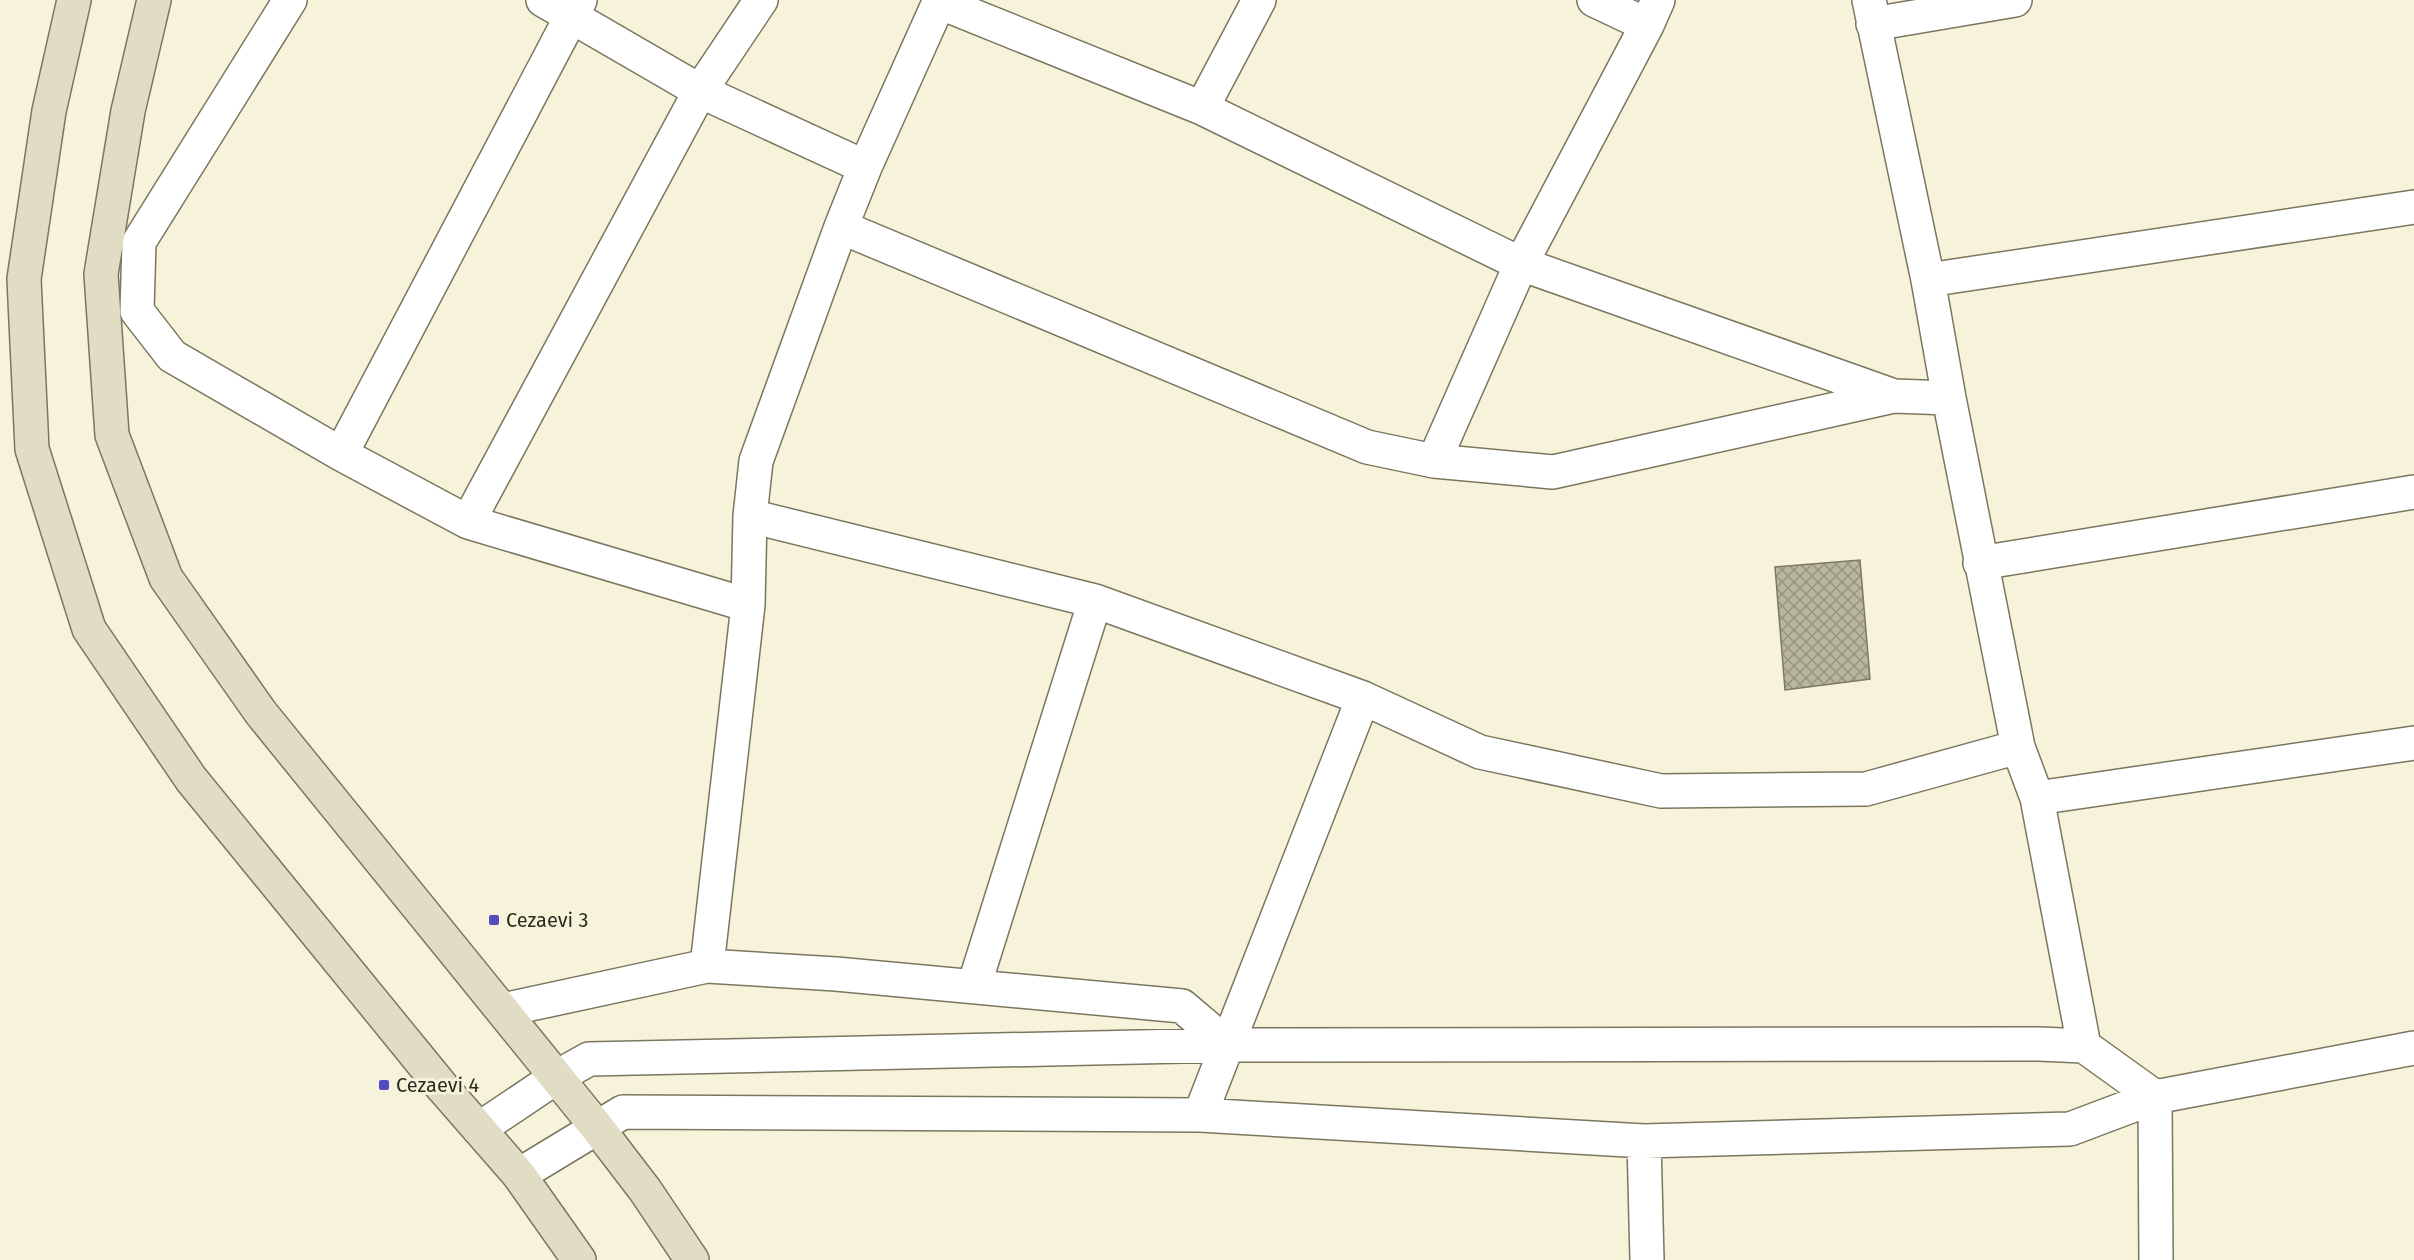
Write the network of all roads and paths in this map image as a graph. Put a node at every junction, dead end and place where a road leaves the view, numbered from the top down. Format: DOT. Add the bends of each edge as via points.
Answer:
graph roads {
  1 [pos="74,0"];
  2 [pos="154,0"];
  3 [pos="290,0"];
  4 [pos="761,0"];
  5 [pos="1259,0"];
  6 [pos="1594,0"];
  7 [pos="2015,0"];
  8 [pos="940,1"];
  9 [pos="564,5"];
  10 [pos="1653,12"];
  11 [pos="1871,12"];
  12 [pos="700,91"];
  13 [pos="1202,108"];
  14 [pos="865,167"];
  15 [pos="2414,207"];
  16 [pos="841,227"];
  17 [pos="1521,264"];
  18 [pos="1928,280"];
  19 [pos="1894,396"];
  20 [pos="1948,398"];
  21 [pos="341,454"];
  22 [pos="1434,461"];
  23 [pos="2414,492"];
  24 [pos="750,516"];
  25 [pos="468,522"];
  26 [pos="1980,563"];
  27 [pos="1095,601"];
  28 [pos="748,605"];
  29 [pos="1363,698"];
  30 [pos="2414,743"];
  31 [pos="2018,747"];
  32 [pos="2037,798"];
  33 [pos="707,966"];
  34 [pos="974,986"];
  35 [pos="503,1010"];
  36 [pos="1228,1045"];
  37 [pos="2084,1046"];
  38 [pos="2414,1048"];
  39 [pos="555,1078"];
  40 [pos="2154,1097"];
  41 [pos="1200,1115"];
  42 [pos="596,1126"];
  43 [pos="479,1129"];
  44 [pos="1644,1142"];
  45 [pos="519,1174"];
  46 [pos="579,1260"];
  47 [pos="692,1260"];
  48 [pos="1647,1260"];
  49 [pos="2156,1260"];
  1 -- 43 [label="main road" via="49,111 24,279 32,449 89,629 191,779"];
  2 -- 35 [label="main road" via="129,111 101,274 112,435 166,578 261,713"];
  3 -- 21 [label="street" via="139,242 137,311 172,356"];
  4 -- 12 [label="street"];
  5 -- 13 [label="street"];
  6 -- 10 [label="street"];
  7 -- 11 [label="street"];
  8 -- 13 [label="street"];
  8 -- 14 [label="street"];
  9 -- 12 [label="street"];
  9 -- 21 [label="street"];
  10 -- 17 [label="street"];
  11 -- 18 [label="street"];
  12 -- 14 [label="street"];
  12 -- 25 [label="street"];
  13 -- 17 [label="street"];
  14 -- 16 [label="street"];
  15 -- 18 [label="street"];
  16 -- 22 [label="street" via="1367,447"];
  16 -- 24 [label="street" via="756,461"];
  17 -- 19 [label="street"];
  17 -- 22 [label="street"];
  18 -- 20 [label="street"];
  19 -- 20 [label="street"];
  19 -- 22 [label="street" via="1553,472"];
  20 -- 26 [label="street"];
  21 -- 25 [label="street"];
  23 -- 26 [label="street"];
  24 -- 27 [label="street"];
  24 -- 28 [label="street"];
  25 -- 28 [label="street"];
  26 -- 31 [label="street"];
  27 -- 29 [label="street"];
  27 -- 34 [label="street"];
  28 -- 33 [label="street"];
  29 -- 31 [label="street" via="1480,752 1661,791 1866,789"];
  29 -- 36 [label="street"];
  30 -- 32 [label="street"];
  31 -- 32 [label="street"];
  32 -- 37 [label="street"];
  33 -- 34 [label="street"];
  33 -- 35 [label="street"];
  34 -- 36 [label="street" via="1182,1006"];
  35 -- 39 [label="main road"];
  36 -- 37 [label="street"];
  36 -- 39 [label="street" via="589,1059"];
  36 -- 41 [label="street"];
  37 -- 40 [label="street"];
  38 -- 40 [label="street"];
  39 -- 42 [label="main road"];
  39 -- 43 [label="street"];
  40 -- 44 [label="street" via="2070,1129"];
  40 -- 49 [label="street"];
  41 -- 42 [label="street" via="623,1112"];
  41 -- 44 [label="street"];
  42 -- 45 [label="street"];
  42 -- 47 [label="main road"];
  43 -- 45 [label="main road"];
  44 -- 48 [label="street"];
  45 -- 46 [label="main road"];
}
